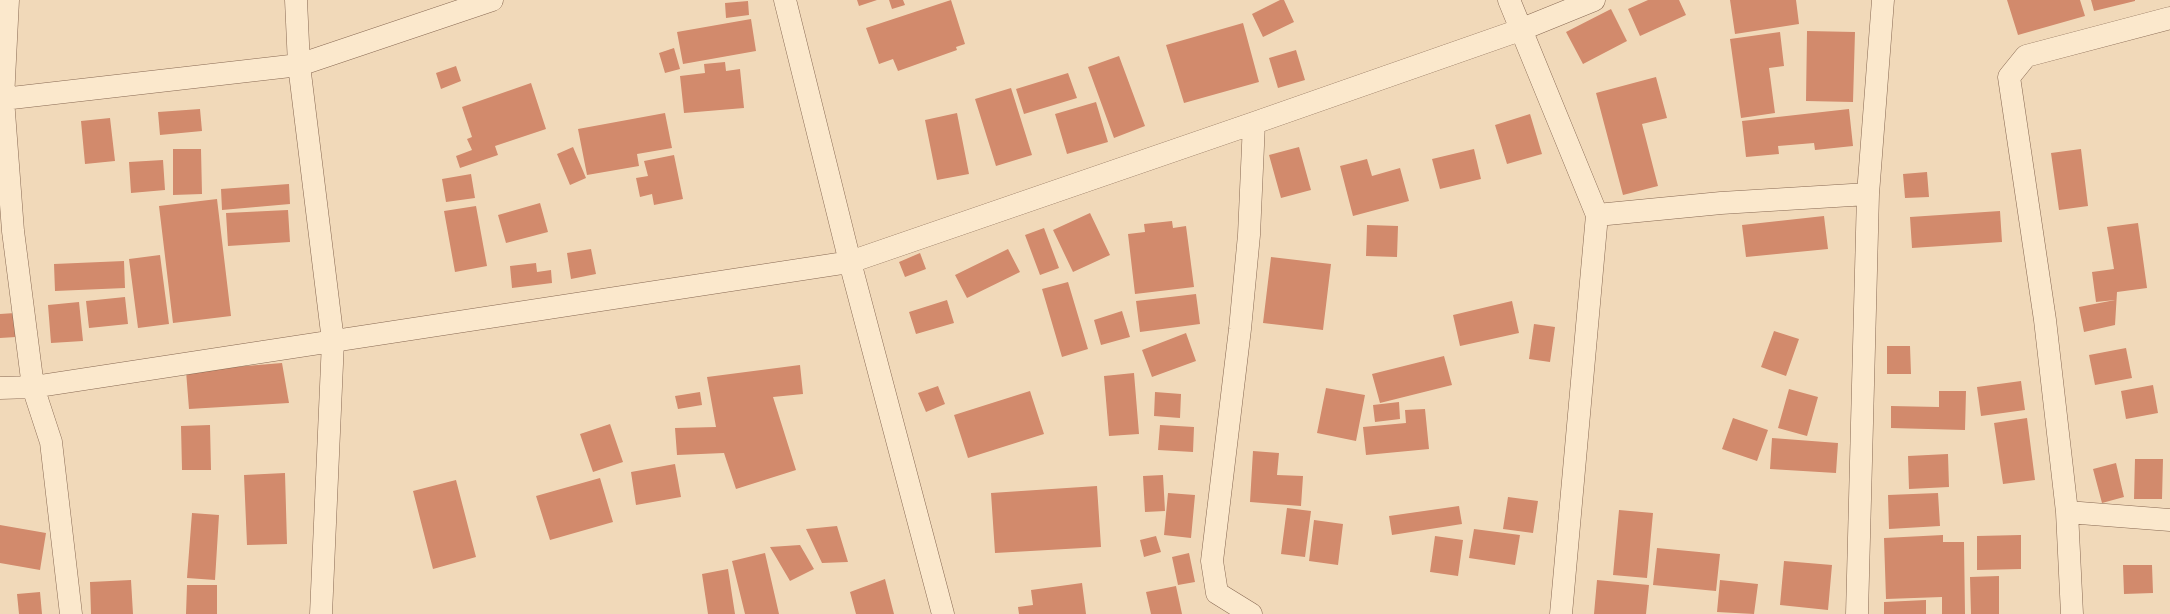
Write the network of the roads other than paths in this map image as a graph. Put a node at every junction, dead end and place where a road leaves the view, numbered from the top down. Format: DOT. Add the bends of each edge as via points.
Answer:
graph roads {
  1 [pos="8,0"];
  2 [pos="296,0"];
  3 [pos="492,0"];
  4 [pos="786,0"];
  5 [pos="1509,0"];
  6 [pos="1594,0"];
  7 [pos="1883,0"];
  8 [pos="2170,18"];
  9 [pos="1520,30"];
  10 [pos="299,65"];
  11 [pos="3,99"];
  12 [pos="1254,124"];
  13 [pos="1868,194"];
  14 [pos="1597,215"];
  15 [pos="850,262"];
  16 [pos="333,341"];
  17 [pos="33,387"];
  18 [pos="0,388"];
  19 [pos="2067,512"];
  20 [pos="2170,520"];
  21 [pos="71,614"];
  22 [pos="321,614"];
  23 [pos="943,614"];
  24 [pos="1251,614"];
  25 [pos="1561,614"];
  26 [pos="1857,614"];
  27 [pos="2072,614"];
  1 -- 11 [label="street"];
  2 -- 10 [label="street"];
  3 -- 10 [label="street"];
  4 -- 15 [label="street"];
  5 -- 9 [label="street"];
  6 -- 9 [label="street"];
  7 -- 13 [label="street"];
  8 -- 19 [label="street" via="2026,56 2009,77 2045,320"];
  9 -- 12 [label="street"];
  9 -- 14 [label="street"];
  10 -- 11 [label="street"];
  10 -- 16 [label="street"];
  11 -- 17 [label="street" via="13,231"];
  12 -- 15 [label="street"];
  12 -- 24 [label="street" via="1249,235 1240,329 1212,561 1217,593"];
  13 -- 14 [label="street" via="1721,203"];
  13 -- 26 [label="street"];
  14 -- 25 [label="street"];
  15 -- 16 [label="street"];
  15 -- 23 [label="street"];
  16 -- 17 [label="street"];
  16 -- 22 [label="street"];
  17 -- 18 [label="street"];
  17 -- 21 [label="street" via="51,442"];
  19 -- 20 [label="street"];
  19 -- 27 [label="street"];
}
